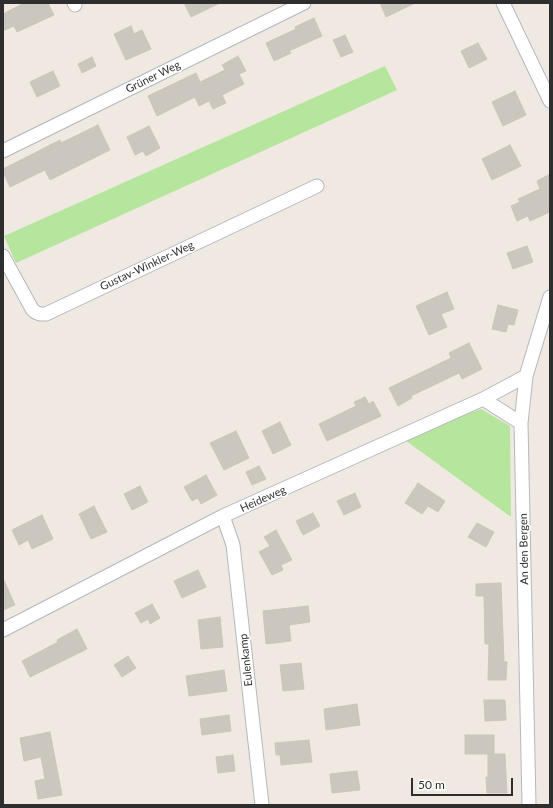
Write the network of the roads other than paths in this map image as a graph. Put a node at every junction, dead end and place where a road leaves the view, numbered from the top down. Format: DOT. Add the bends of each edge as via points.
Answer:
graph roads {
  1 [pos="304,3"];
  2 [pos="503,3"];
  3 [pos="550,101"];
  4 [pos="3,151"];
  5 [pos="317,186"];
  6 [pos="3,256"];
  7 [pos="550,297"];
  8 [pos="526,376"];
  9 [pos="483,399"];
  10 [pos="521,423"];
  11 [pos="223,516"];
  12 [pos="3,630"];
  13 [pos="262,805"];
  14 [pos="529,805"];
  1 -- 4 [label="street, Grüner Weg"];
  2 -- 3 [label="street"];
  5 -- 6 [label="street, Gustav-Winkler-Weg" via="46,314 32,309"];
  7 -- 8 [label="street, An den Bergen"];
  8 -- 9 [label="street, Heideweg"];
  8 -- 10 [label="street, An den Bergen"];
  9 -- 10 [label="street"];
  9 -- 11 [label="street, Heideweg"];
  10 -- 14 [label="street, An den Bergen"];
  11 -- 12 [label="street, Heideweg"];
  11 -- 13 [label="street, Eulenkamp" via="233,545"];
}
